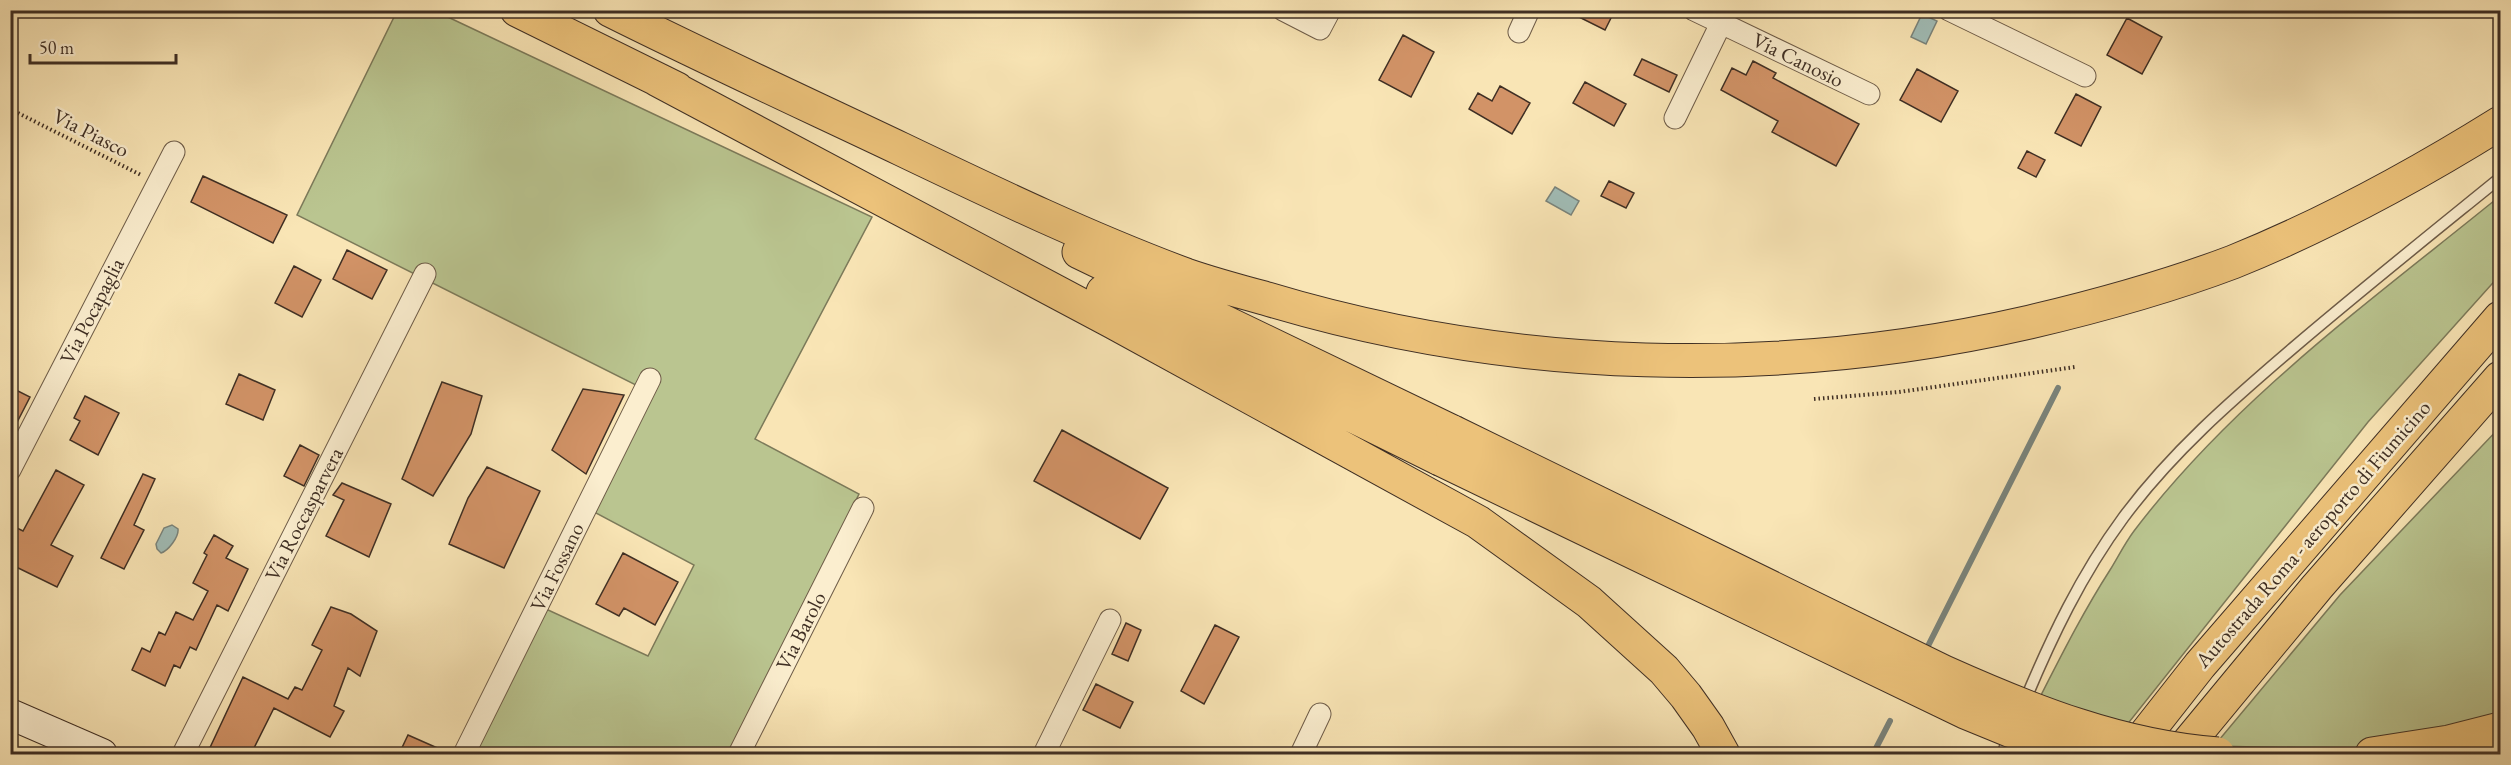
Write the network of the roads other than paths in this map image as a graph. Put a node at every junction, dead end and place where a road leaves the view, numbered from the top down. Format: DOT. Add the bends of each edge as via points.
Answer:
graph roads {
  1 [pos="517,10"];
  2 [pos="610,10"];
  3 [pos="1283,10"];
  4 [pos="1330,10"];
  5 [pos="1529,10"];
  6 [pos="1694,10"];
  7 [pos="1949,10"];
  8 [pos="1725,17"];
  9 [pos="1519,32"];
  10 [pos="672,41"];
  11 [pos="2085,76"];
  12 [pos="658,80"];
  13 [pos="1869,94"];
  14 [pos="1675,118"];
  15 [pos="2500,123"];
  16 [pos="174,152"];
  17 [pos="2500,178"];
  18 [pos="425,274"];
  19 [pos="2500,318"];
  20 [pos="2500,378"];
  21 [pos="650,379"];
  22 [pos="1447,445"];
  23 [pos="10,470"];
  24 [pos="863,508"];
  25 [pos="1110,620"];
  26 [pos="10,714"];
  27 [pos="1320,714"];
  28 [pos="2500,729"];
  29 [pos="102,754"];
  30 [pos="183,754"];
  31 [pos="464,754"];
  32 [pos="740,754"];
  33 [pos="1044,754"];
  34 [pos="1301,754"];
  35 [pos="1723,754"];
  36 [pos="2002,754"];
  37 [pos="2083,754"];
  38 [pos="2130,754"];
  39 [pos="2179,754"];
  40 [pos="2218,754"];
  41 [pos="2372,754"];
  1 -- 12 [label="highway"];
  2 -- 10 [label="highway"];
  3 -- 4 [label="street" via="1320,29"];
  5 -- 9 [label="street"];
  6 -- 8 [label="street, Via Canosio"];
  7 -- 11 [label="street"];
  8 -- 13 [label="street, Via Canosio"];
  8 -- 14 [label="street"];
  10 -- 15 [label="highway" via="1007,200 1188,276 1333,319 1449,341 1565,356 1658,361 1756,360 1860,352 1971,336 2077,311 2231,262 2306,230 2372,198"];
  10 -- 22 [label="highway" via="957,194"];
  12 -- 22 [label="highway"];
  12 -- 35 [label="highway" via="1478,522 1588,602 1649,656 1686,696"];
  16 -- 23 [label="street, Via Pocapaglia"];
  17 -- 36 [label="lane" via="2286,354 2173,457 2123,519 2087,573 2038,670"];
  18 -- 30 [label="street, Via Roccasparvera"];
  19 -- 38 [label="highway, Autostrada Roma - aeroporto di Fiumicino" via="2200,665"];
  20 -- 39 [label="highway, Autostrada Roma - aeroporto di Fiumicino" via="2317,587"];
  21 -- 31 [label="street, Via Fossano"];
  22 -- 37 [label="highway, bridge" via="1965,712"];
  22 -- 40 [label="highway, bridge" via="1994,694 2135,742"];
  24 -- 32 [label="street, Via Barolo"];
  25 -- 33 [label="street"];
  26 -- 29 [label="street"];
  27 -- 34 [label="street"];
  28 -- 41 [label="highway"];
}
